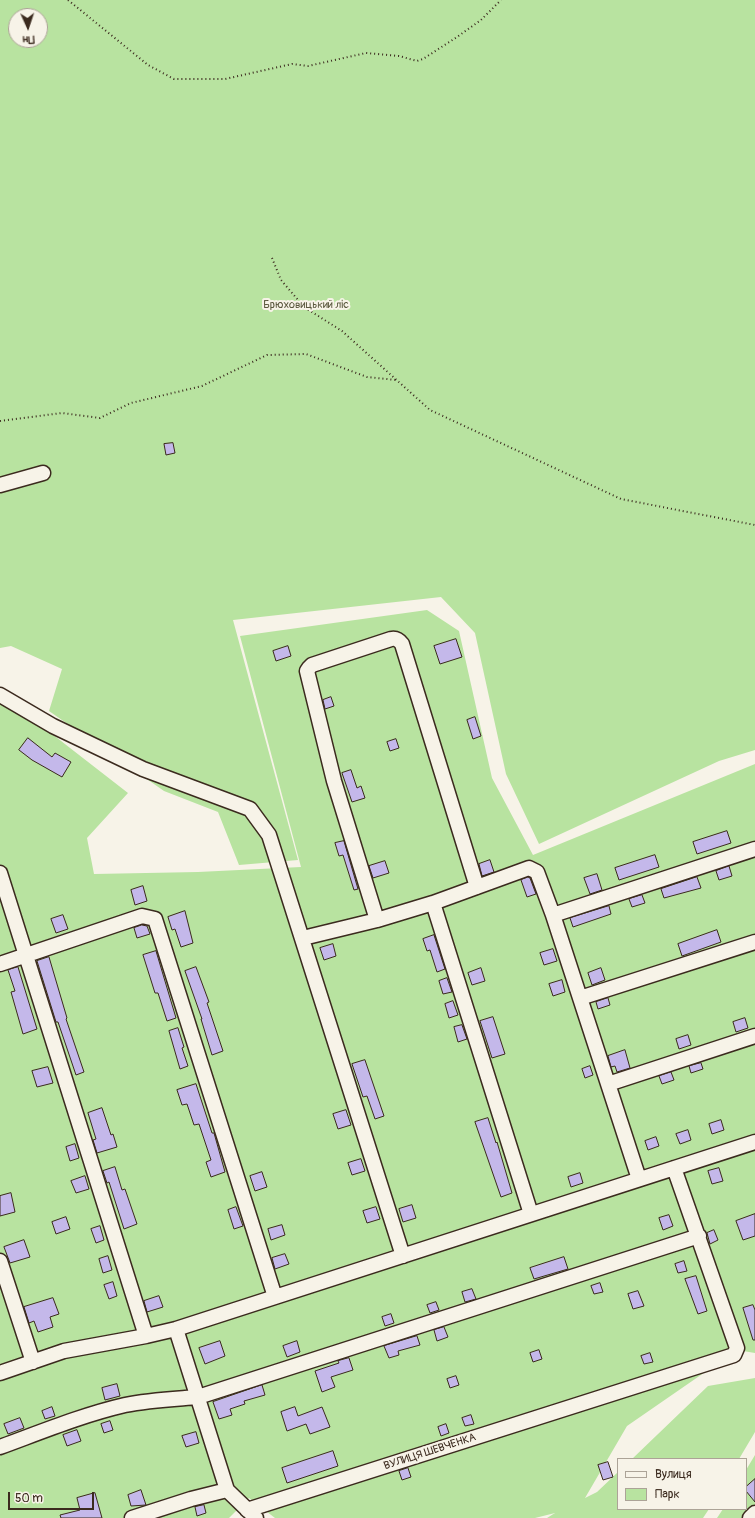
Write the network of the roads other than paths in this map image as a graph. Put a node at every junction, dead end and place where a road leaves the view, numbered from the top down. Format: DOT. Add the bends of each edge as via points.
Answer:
graph roads {
  1 [pos="43,473"];
  2 [pos="0,485"];
  3 [pos="0,695"];
  4 [pos="755,849"];
  5 [pos="0,873"];
  6 [pos="477,887"];
  7 [pos="433,903"];
  8 [pos="553,914"];
  9 [pos="377,920"];
  10 [pos="303,938"];
  11 [pos="755,942"];
  12 [pos="26,956"];
  13 [pos="0,964"];
  14 [pos="580,998"];
  15 [pos="755,1036"];
  16 [pos="608,1084"];
  17 [pos="755,1142"];
  18 [pos="674,1168"];
  19 [pos="639,1179"];
  20 [pos="531,1214"];
  21 [pos="699,1236"];
  22 [pos="403,1256"];
  23 [pos="0,1261"];
  24 [pos="275,1297"];
  25 [pos="176,1329"];
  26 [pos="146,1336"];
  27 [pos="33,1362"];
  28 [pos="0,1373"];
  29 [pos="198,1398"];
  30 [pos="0,1447"];
  31 [pos="228,1490"];
  32 [pos="755,1513"];
  33 [pos="251,1514"];
  34 [pos="132,1518"];
  35 [pos="750,1518"];
  1 -- 2 [label="street"];
  3 -- 10 [label="street" via="54,726 143,769 250,809 269,835"];
  4 -- 8 [label="street"];
  5 -- 12 [label="street"];
  6 -- 7 [label="street"];
  6 -- 8 [label="street" via="529,868 537,872"];
  6 -- 9 [label="street" via="402,644 395,638 377,643 312,665 306,671 334,782"];
  7 -- 9 [label="street"];
  7 -- 20 [label="street"];
  8 -- 14 [label="street"];
  9 -- 10 [label="street"];
  10 -- 22 [label="street"];
  11 -- 14 [label="street"];
  12 -- 13 [label="street"];
  12 -- 24 [label="street" via="142,916 155,919"];
  12 -- 26 [label="street"];
  14 -- 16 [label="street"];
  15 -- 16 [label="street"];
  16 -- 19 [label="street"];
  17 -- 18 [label="street"];
  18 -- 19 [label="street"];
  18 -- 21 [label="street"];
  19 -- 20 [label="street"];
  20 -- 22 [label="street"];
  21 -- 29 [label="street"];
  21 -- 33 [label="street, ВУЛИЦЯ ШЕВЧЕНКА" via="737,1348 734,1355"];
  22 -- 24 [label="street"];
  23 -- 27 [label="street"];
  24 -- 25 [label="street"];
  25 -- 26 [label="street"];
  25 -- 29 [label="street"];
  26 -- 27 [label="street" via="64,1351"];
  27 -- 28 [label="street"];
  29 -- 30 [label="street" via="125,1405"];
  29 -- 31 [label="street"];
  31 -- 33 [label="street, ВУЛИЦЯ ШЕВЧЕНКА"];
  31 -- 34 [label="street"];
  32 -- 35 [label="street"];
}
